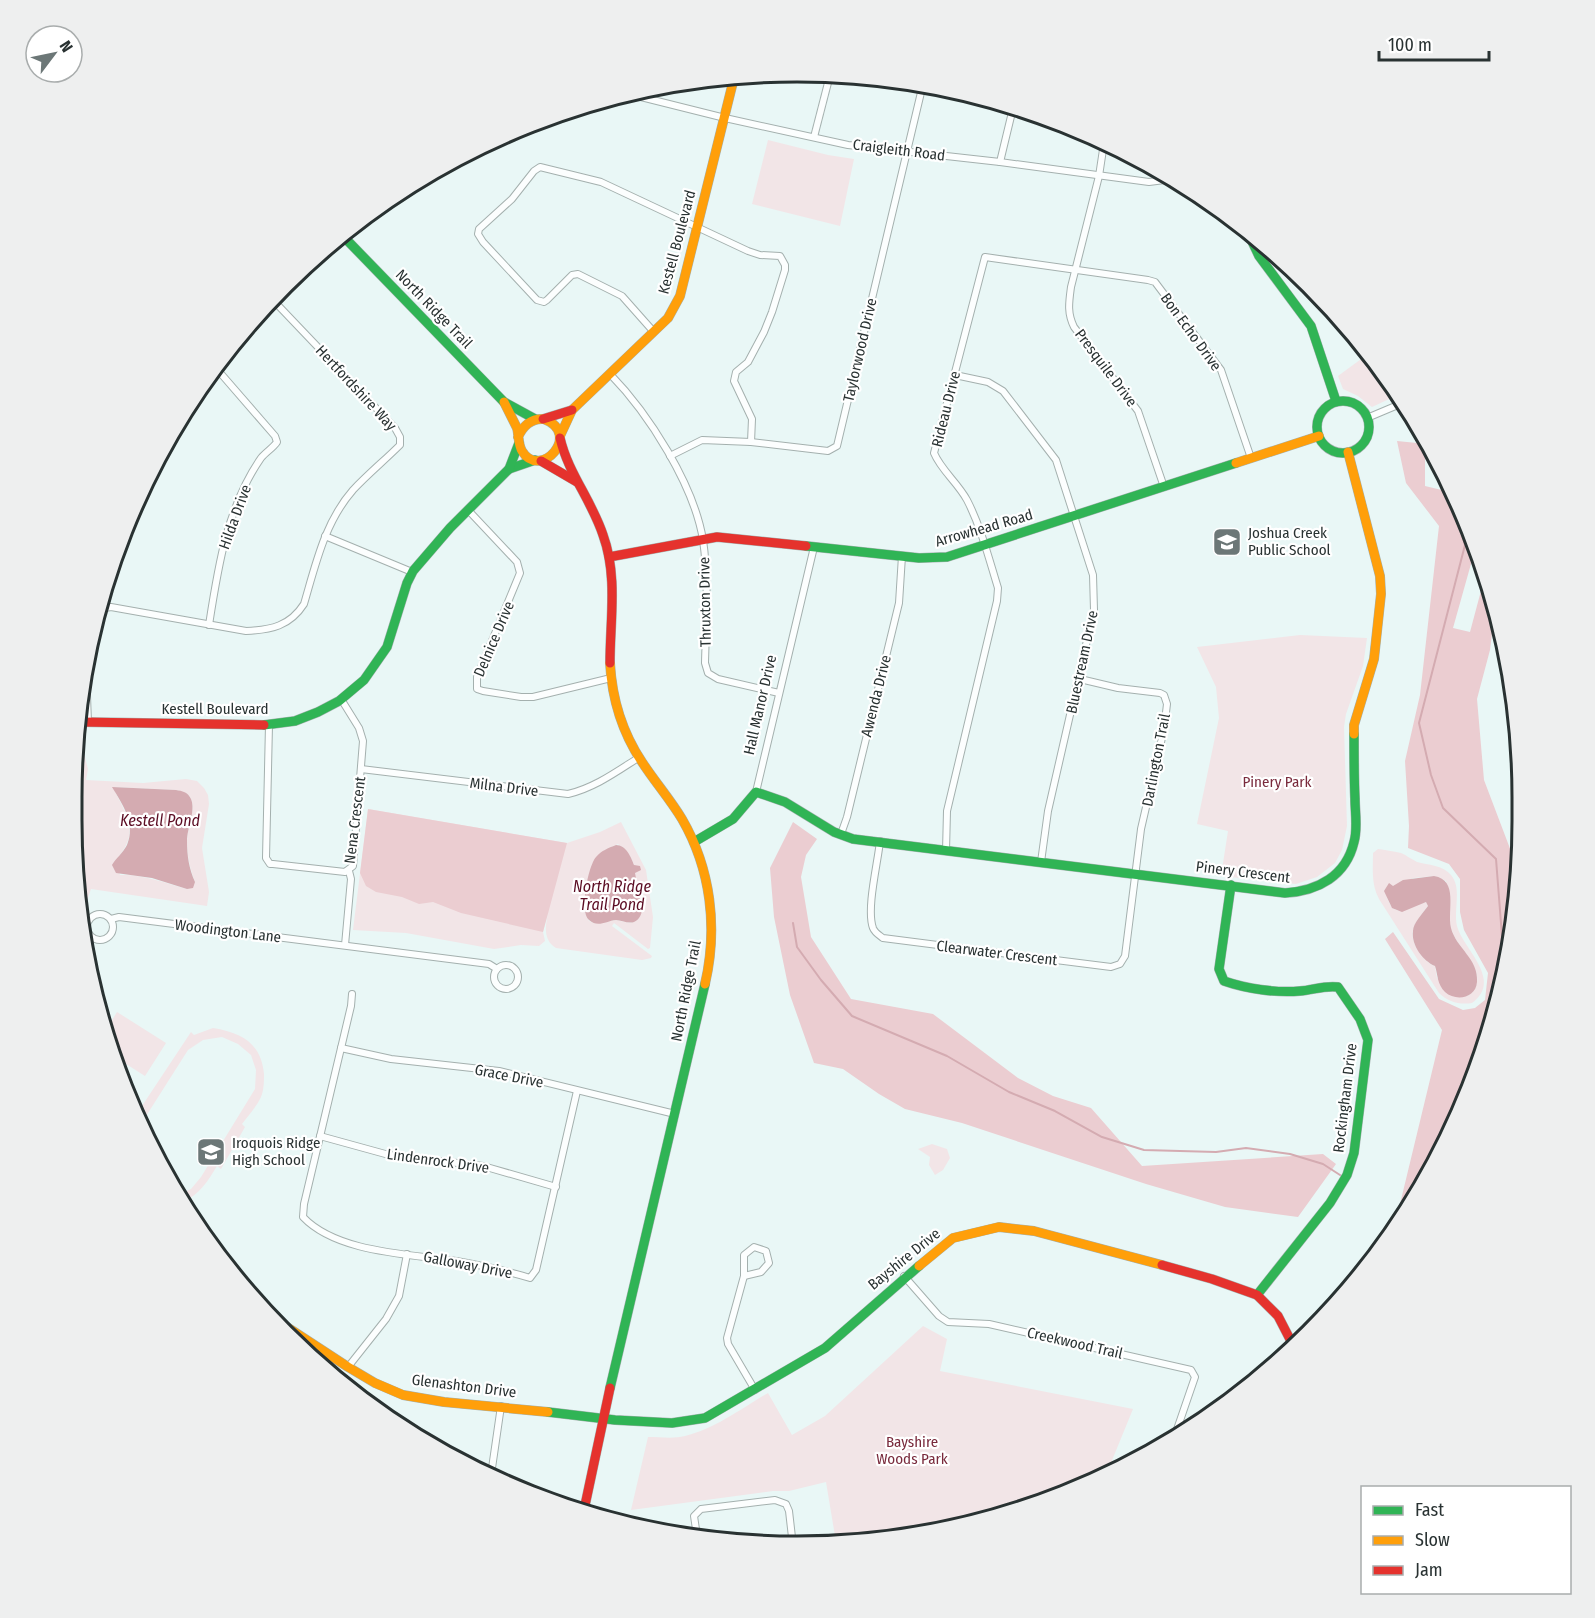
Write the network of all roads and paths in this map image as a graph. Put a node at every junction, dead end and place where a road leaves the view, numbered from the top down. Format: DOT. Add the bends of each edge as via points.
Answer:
graph roads {
  1 [pos="828,83"];
  2 [pos="732,86"];
  3 [pos="921,94"];
  4 [pos="647,99"];
  5 [pos="1011,115"];
  6 [pos="725,118"];
  7 [pos="814,136"];
  8 [pos="1103,151"];
  9 [pos="906,152"];
  10 [pos="1000,162"];
  11 [pos="1099,176"];
  12 [pos="1159,181"];
  13 [pos="698,226"];
  14 [pos="348,241"];
  15 [pos="1255,249"];
  16 [pos="1076,271"];
  17 [pos="279,306"];
  18 [pos="653,332"];
  19 [pos="221,374"];
  20 [pos="610,374"];
  21 [pos="955,375"];
  22 [pos="1336,401"];
  23 [pos="504,402"];
  24 [pos="1396,406"];
  25 [pos="572,410"];
  26 [pos="1367,418"];
  27 [pos="539,419"];
  28 [pos="1319,436"];
  29 [pos="560,437"];
  30 [pos="518,440"];
  31 [pos="751,442"];
  32 [pos="1348,452"];
  33 [pos="670,456"];
  34 [pos="1251,458"];
  35 [pos="538,460"];
  36 [pos="509,469"];
  37 [pos="577,482"];
  38 [pos="1164,487"];
  39 [pos="468,510"];
  40 [pos="1074,516"];
  41 [pos="325,536"];
  42 [pos="703,539"];
  43 [pos="984,545"];
  44 [pos="814,547"];
  45 [pos="902,556"];
  46 [pos="609,557"];
  47 [pos="412,572"];
  48 [pos="108,607"];
  49 [pos="208,624"];
  50 [pos="611,678"];
  51 [pos="1080,679"];
  52 [pos="778,693"];
  53 [pos="341,699"];
  54 [pos="87,722"];
  55 [pos="269,725"];
  56 [pos="638,758"];
  57 [pos="361,769"];
  58 [pos="756,792"];
  59 [pos="841,834"];
  60 [pos="880,841"];
  61 [pos="694,842"];
  62 [pos="946,851"];
  63 [pos="1041,862"];
  64 [pos="349,871"];
  65 [pos="1135,874"];
  66 [pos="1231,885"];
  67 [pos="90,919"];
  68 [pos="111,919"];
  69 [pos="93,937"];
  70 [pos="345,945"];
  71 [pos="497,969"];
  72 [pos="352,994"];
  73 [pos="341,1048"];
  74 [pos="578,1091"];
  75 [pos="675,1114"];
  76 [pos="320,1136"];
  77 [pos="556,1187"];
  78 [pos="407,1254"];
  79 [pos="744,1276"];
  80 [pos="904,1276"];
  81 [pos="1257,1294"];
  82 [pos="1290,1339"];
  83 [pos="309,1342"];
  84 [pos="348,1368"];
  85 [pos="755,1390"];
  86 [pos="501,1406"];
  87 [pos="603,1419"];
  88 [pos="1178,1425"];
  89 [pos="492,1467"];
  90 [pos="585,1503"];
  91 [pos="696,1528"];
  92 [pos="792,1536"];
  1 -- 7 [label="street"];
  2 -- 6 [label="street, Kestell Boulevard"];
  3 -- 9 [label="street, Taylorwood Drive"];
  4 -- 6 [label="street, Craigleith Road"];
  5 -- 10 [label="street"];
  6 -- 7 [label="street, Craigleith Road"];
  6 -- 13 [label="street, Kestell Boulevard"];
  7 -- 9 [label="street, Craigleith Road"];
  8 -- 11 [label="street, Presquile Drive"];
  9 -- 10 [label="street, Craigleith Road"];
  9 -- 31 [label="street, Taylorwood Drive" via="837,446 828,452"];
  10 -- 11 [label="street, Craigleith Road"];
  11 -- 12 [label="street, Craigleith Road"];
  11 -- 16 [label="street, Presquile Drive"];
  13 -- 18 [label="street, Kestell Boulevard" via="680,296 668,318"];
  13 -- 18 [label="street" via="591,178 540,167 480,227 483,242 537,300 547,300 572,275 578,274 622,296"];
  13 -- 31 [label="street" via="748,251 780,256 785,264 764,332 734,381 750,410"];
  14 -- 23 [label="street, North Ridge Trail"];
  15 -- 22 [label="street" via="1310,323"];
  16 -- 21 [label="street, Rideau Drive" via="985,257"];
  16 -- 34 [label="street, Bon Echo Drive" via="1155,282 1221,370"];
  16 -- 38 [label="street, Presquile Drive" via="1069,300 1071,320 1138,411"];
  17 -- 41 [label="street, Hertfordshire Way" via="400,437 399,446 352,491"];
  18 -- 20 [label="street, Kestell Boulevard"];
  19 -- 49 [label="street, Hilda Drive" via="276,436 277,442 263,456 241,492 217,571"];
  20 -- 25 [label="street, Kestell Boulevard"];
  20 -- 33 [label="street, Thruxton Drive" via="644,413"];
  21 -- 40 [label="street, Bluestream Drive" via="988,382 1005,394 1056,460"];
  21 -- 43 [label="street, Rideau Drive" via="934,453 968,501"];
  22 -- 26 [label="street" via="1358,405"];
  22 -- 28 [label="street" via="1318,419"];
  23 -- 27 [label="street, North Ridge Trail"];
  23 -- 30 [label="street, North Ridge Trail"];
  24 -- 26 [label="street"];
  25 -- 27 [label="street, Kestell Boulevard"];
  25 -- 29 [label="street, Kestell Boulevard"];
  26 -- 32 [label="street" via="1366,439"];
  27 -- 29 [label="street" via="553,424"];
  27 -- 30 [label="street" via="524,425"];
  28 -- 32 [label="street" via="1328,447"];
  28 -- 34 [label="street, Arrowhead Road"];
  29 -- 35 [label="street" via="553,456"];
  29 -- 37 [label="street, North Ridge Trail"];
  30 -- 35 [label="street" via="524,454"];
  30 -- 36 [label="street, Kestell Boulevard"];
  31 -- 33 [label="street, Taylorwood Drive" via="702,440"];
  32 -- 66 [label="street, Pinery Crescent" via="1381,589 1374,659 1354,725 1355,840 1342,868 1309,891 1285,893"];
  33 -- 42 [label="street, Thruxton Drive" via="698,516"];
  34 -- 38 [label="street, Arrowhead Road"];
  35 -- 36 [label="street, Kestell Boulevard"];
  35 -- 37 [label="street, North Ridge Trail"];
  36 -- 39 [label="street, Kestell Boulevard"];
  37 -- 46 [label="street, North Ridge Trail" via="597,519"];
  38 -- 40 [label="street, Arrowhead Road"];
  39 -- 47 [label="street, Kestell Boulevard"];
  39 -- 50 [label="street, Delnice Drive" via="516,562 520,573 477,677 477,689 531,697"];
  40 -- 43 [label="street, Arrowhead Road"];
  40 -- 51 [label="street, Bluestream Drive" via="1095,584 1094,610"];
  41 -- 47 [label="street"];
  41 -- 49 [label="street, Hertfordshire Way" via="298,614 267,630 246,631"];
  42 -- 44 [label="street, Arrowhead Road" via="723,537"];
  42 -- 46 [label="street, Arrowhead Road"];
  42 -- 52 [label="street, Thruxton Drive" via="708,673 718,679"];
  43 -- 45 [label="street, Arrowhead Road" via="938,558"];
  43 -- 62 [label="street, Rideau Drive" via="998,588 997,601 947,811"];
  44 -- 45 [label="street, Arrowhead Road"];
  44 -- 52 [label="street, Hall Manor Drive"];
  45 -- 59 [label="street, Awenda Drive" via="898,603"];
  46 -- 50 [label="street, North Ridge Trail"];
  47 -- 53 [label="street, Kestell Boulevard" via="387,647 364,680"];
  48 -- 49 [label="street, Hertfordshire Way"];
  50 -- 56 [label="street, North Ridge Trail" via="623,726"];
  51 -- 63 [label="street, Bluestream Drive" via="1048,811"];
  51 -- 65 [label="street, Darlington Trail" via="1160,693 1166,700 1164,729"];
  52 -- 58 [label="street, Hall Manor Drive"];
  53 -- 55 [label="street, Kestell Boulevard" via="295,721"];
  53 -- 57 [label="street, Nena Crescent" via="361,734"];
  54 -- 55 [label="street, Kestell Boulevard"];
  55 -- 64 [label="street, Nena Crescent" via="266,858 273,864"];
  56 -- 57 [label="street, Milna Drive" via="568,794"];
  56 -- 61 [label="street, North Ridge Trail"];
  57 -- 64 [label="street, Nena Crescent" via="354,858"];
  58 -- 59 [label="street, Pinery Crescent" via="792,806"];
  58 -- 61 [label="street, Hall Manor Drive" via="733,819"];
  59 -- 60 [label="street, Pinery Crescent"];
  60 -- 62 [label="street, Pinery Crescent"];
  60 -- 65 [label="street, Clearwater Crescent" via="872,923 877,934 889,939 1116,966 1125,956"];
  61 -- 75 [label="street, North Ridge Trail" via="707,882 713,932 709,966"];
  62 -- 63 [label="street, Pinery Crescent"];
  63 -- 65 [label="street, Pinery Crescent"];
  64 -- 70 [label="street"];
  65 -- 66 [label="street, Pinery Crescent"];
  66 -- 81 [label="street, Rockingham Drive" via="1219,969 1224,981 1296,992 1338,987 1360,1019 1368,1040 1354,1153 1347,1175 1330,1203"];
  67 -- 68 [label="street, Woodington Lane" via="102,914"];
  68 -- 69 [label="street, Woodington Lane" via="113,928 106,939"];
  68 -- 70 [label="street, Woodington Lane"];
  70 -- 71 [label="street, Woodington Lane" via="489,964"];
  71 -- 71 [label="street, Woodington Lane" via="508,965 515,969 518,976 514,987 503,989 496,985"];
  72 -- 73 [label="street"];
  73 -- 74 [label="street, Grace Drive" via="391,1059 499,1071"];
  73 -- 76 [label="street"];
  74 -- 75 [label="street, Grace Drive"];
  74 -- 77 [label="street, Galloway Drive"];
  75 -- 87 [label="street, North Ridge Trail"];
  76 -- 77 [label="street, Lindenrock Drive" via="389,1155 483,1166"];
  76 -- 78 [label="street, Galloway Drive" via="303,1217 316,1228 358,1248"];
  77 -- 78 [label="street, Galloway Drive" via="536,1270 530,1278"];
  78 -- 84 [label="street" via="395,1304"];
  79 -- 79 [label="street" via="747,1252 754,1247 766,1251 770,1259 765,1270"];
  79 -- 85 [label="street" via="727,1338"];
  80 -- 81 [label="street, Bayshire Drive" via="953,1238 999,1227 1034,1231"];
  80 -- 85 [label="street, Bayshire Drive" via="825,1348"];
  80 -- 88 [label="street, Creekwood Trail" via="948,1322 989,1324 1191,1370 1195,1377"];
  81 -- 82 [label="street, Bayshire Drive" via="1278,1316"];
  83 -- 84 [label="street, Glenashton Drive"];
  84 -- 86 [label="street, Glenashton Drive" via="403,1395"];
  85 -- 87 [label="street, Bayshire Drive" via="705,1418 672,1423"];
  86 -- 87 [label="street, Glenashton Drive"];
  86 -- 89 [label="street"];
  87 -- 90 [label="street, North Ridge Trail"];
  91 -- 92 [label="street" via="694,1516 701,1509 775,1500 786,1504"];
}
